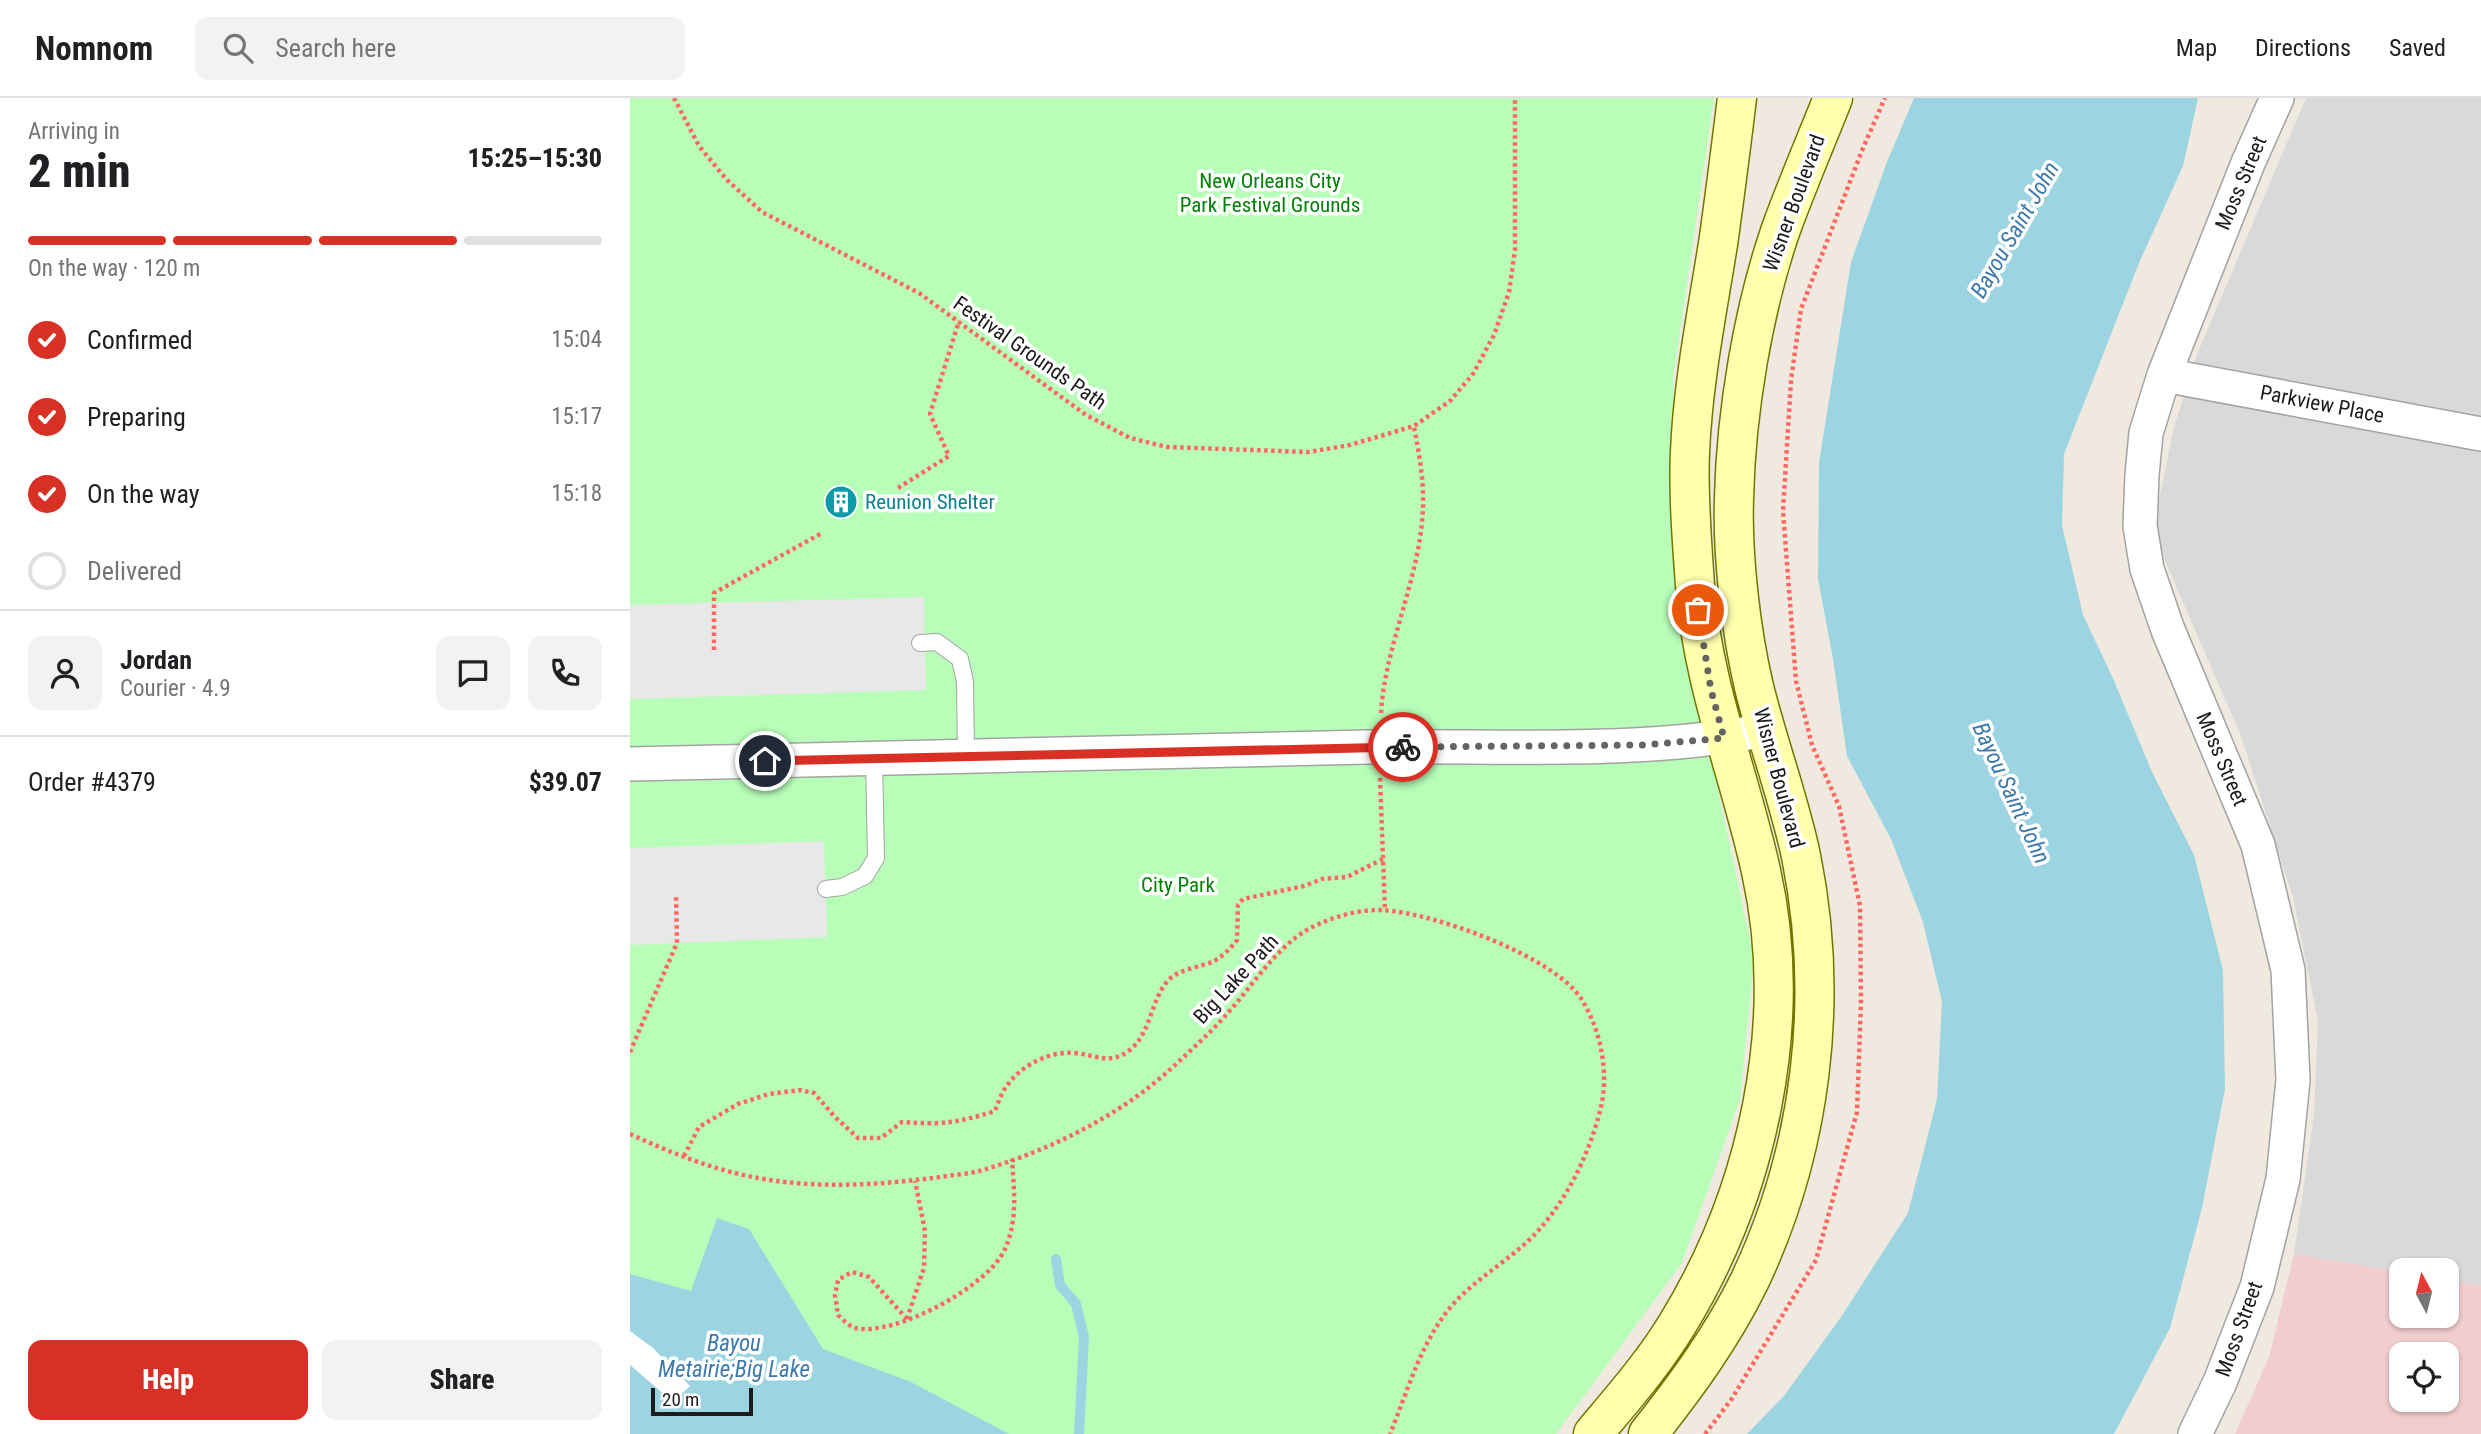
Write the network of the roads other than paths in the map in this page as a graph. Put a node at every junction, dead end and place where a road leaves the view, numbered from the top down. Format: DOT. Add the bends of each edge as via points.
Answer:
graph roads {
  1 [pos="1737,98"];
  2 [pos="1833,98"];
  3 [pos="2277,98"];
  4 [pos="2164,375"];
  5 [pos="2481,434"];
  6 [pos="920,643"];
  7 [pos="1766,730"];
  8 [pos="1724,738"];
  9 [pos="966,756"];
  10 [pos="873,758"];
  11 [pos="630,764"];
  12 [pos="825,889"];
  13 [pos="1593,1434"];
  14 [pos="1648,1434"];
  15 [pos="2195,1434"];
  1 -- 8 [label="street, Wisner Boulevard" via="1700,341 1690,455 1695,587 1711,690"];
  2 -- 7 [label="street, Wisner Boulevard" via="1781,229 1759,302 1737,447 1734,500 1743,623"];
  3 -- 4 [label="street, Moss Street"];
  4 -- 5 [label="street, Parkview Place"];
  4 -- 15 [label="street, Moss Street" via="2146,433 2141,475 2140,526 2147,569 2258,845 2288,970 2293,1080 2283,1179 2257,1287"];
  6 -- 9 [label="lane" via="937,642 960,659 965,682"];
  7 -- 8 [label="street"];
  7 -- 14 [label="street, Wisner Boulevard" via="1801,857 1811,917 1814,1042 1806,1103 1773,1227 1748,1284 1714,1345"];
  8 -- 9 [label="street" via="1644,745"];
  8 -- 13 [label="street, Wisner Boulevard" via="1750,824 1766,901 1774,999 1757,1126 1738,1195 1679,1322 1637,1383"];
  9 -- 10 [label="street"];
  10 -- 11 [label="street"];
  10 -- 12 [label="lane" via="876,858 865,876"];
}
